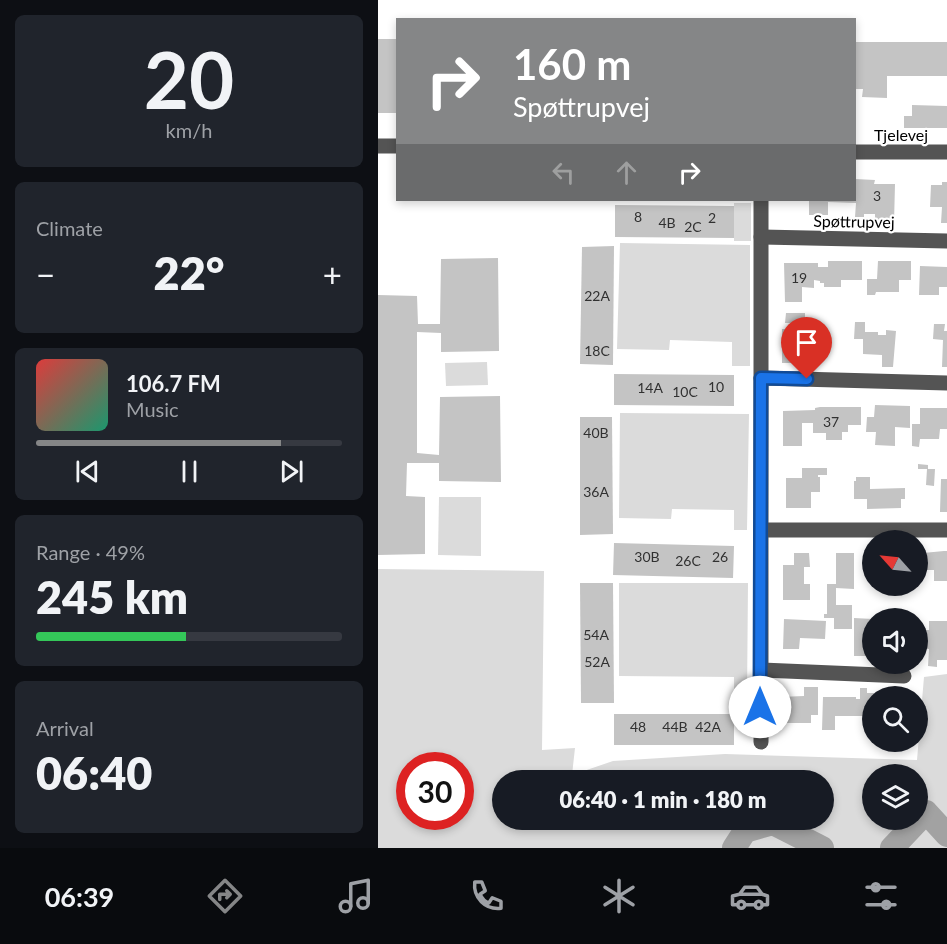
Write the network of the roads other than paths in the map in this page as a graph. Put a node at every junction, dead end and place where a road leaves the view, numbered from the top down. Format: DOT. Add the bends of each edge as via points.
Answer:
graph roads {
  1 [pos="378,146"];
  2 [pos="396,146"];
  3 [pos="856,152"];
  4 [pos="947,152"];
  5 [pos="761,201"];
  6 [pos="761,237"];
  7 [pos="947,241"];
  8 [pos="761,378"];
  9 [pos="947,383"];
  10 [pos="761,530"];
  11 [pos="947,530"];
  12 [pos="761,670"];
  13 [pos="904,676"];
  14 [pos="761,742"];
  1 -- 2 [label="street"];
  3 -- 4 [label="street, Tjelevej"];
  5 -- 6 [label="street"];
  6 -- 7 [label="street, Spøttrupvej"];
  6 -- 8 [label="street"];
  8 -- 9 [label="street"];
  8 -- 10 [label="street"];
  10 -- 11 [label="street"];
  10 -- 12 [label="street"];
  12 -- 13 [label="street"];
  12 -- 14 [label="street"];
}
